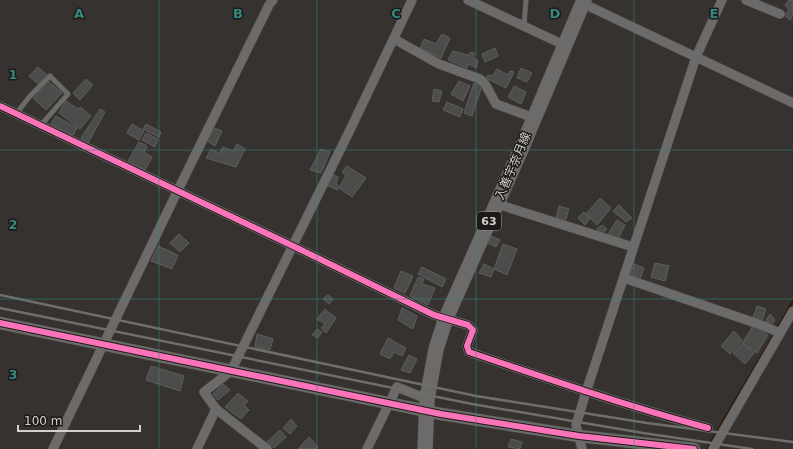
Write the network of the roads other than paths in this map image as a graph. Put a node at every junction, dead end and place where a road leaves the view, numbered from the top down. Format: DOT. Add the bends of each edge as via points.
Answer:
graph roads {
  1 [pos="273,0"];
  2 [pos="412,0"];
  3 [pos="468,0"];
  4 [pos="526,0"];
  5 [pos="722,0"];
  6 [pos="746,0"];
  7 [pos="583,2"];
  8 [pos="780,14"];
  9 [pos="524,26"];
  10 [pos="394,39"];
  11 [pos="564,45"];
  12 [pos="696,57"];
  13 [pos="793,103"];
  14 [pos="0,106"];
  15 [pos="16,114"];
  16 [pos="534,118"];
  17 [pos="41,125"];
  18 [pos="178,190"];
  19 [pos="497,204"];
  20 [pos="293,246"];
  21 [pos="633,247"];
  22 [pos="624,278"];
  23 [pos="793,311"];
  24 [pos="446,318"];
  25 [pos="0,323"];
  26 [pos="780,333"];
  27 [pos="103,345"];
  28 [pos="231,372"];
  29 [pos="586,392"];
  30 [pos="390,402"];
  31 [pos="426,405"];
  32 [pos="216,409"];
  33 [pos="708,428"];
  34 [pos="579,436"];
  35 [pos="53,449"];
  36 [pos="197,449"];
  37 [pos="267,449"];
  38 [pos="367,449"];
  39 [pos="425,449"];
  40 [pos="582,449"];
  41 [pos="694,449"];
  42 [pos="713,449"];
  1 -- 18 [label="street"];
  2 -- 10 [label="street"];
  3 -- 9 [label="street"];
  4 -- 9 [label="lane"];
  5 -- 12 [label="street"];
  6 -- 8 [label="street"];
  7 -- 11 [label="main road, 入善宇奈月線 / 63"];
  7 -- 12 [label="street"];
  9 -- 11 [label="street"];
  10 -- 16 [label="street" via="439,64 480,79 496,104"];
  10 -- 20 [label="street"];
  11 -- 16 [label="main road, 入善宇奈月線 / 63"];
  12 -- 13 [label="street"];
  12 -- 21 [label="street"];
  14 -- 15 [label="street"];
  15 -- 17 [label="street"];
  15 -- 17 [label="lane" via="50,76 68,94"];
  16 -- 19 [label="main road, 入善宇奈月線 / 63"];
  17 -- 18 [label="street"];
  18 -- 20 [label="street"];
  18 -- 27 [label="street"];
  19 -- 21 [label="street"];
  19 -- 24 [label="main road, 入善宇奈月線 / 63"];
  20 -- 24 [label="street" via="434,315"];
  20 -- 28 [label="street"];
  21 -- 22 [label="street"];
  22 -- 26 [label="street"];
  22 -- 29 [label="street"];
  23 -- 26 [label="street"];
  24 -- 29 [label="street" via="468,325 473,330 467,346 469,352"];
  24 -- 31 [label="main road, 入善宇奈月線 / 63" via="436,349"];
  25 -- 27 [label="street"];
  26 -- 42 [label="street"];
  27 -- 28 [label="street"];
  27 -- 35 [label="street"];
  28 -- 30 [label="street"];
  28 -- 32 [label="street" via="204,392"];
  29 -- 33 [label="street"];
  29 -- 34 [label="street" via="576,425"];
  30 -- 31 [label="street"];
  30 -- 38 [label="street"];
  31 -- 34 [label="street"];
  31 -- 39 [label="main road, 入善宇奈月線 / 63"];
  32 -- 36 [label="street"];
  32 -- 37 [label="street"];
  34 -- 40 [label="street"];
  34 -- 41 [label="street"];
}
